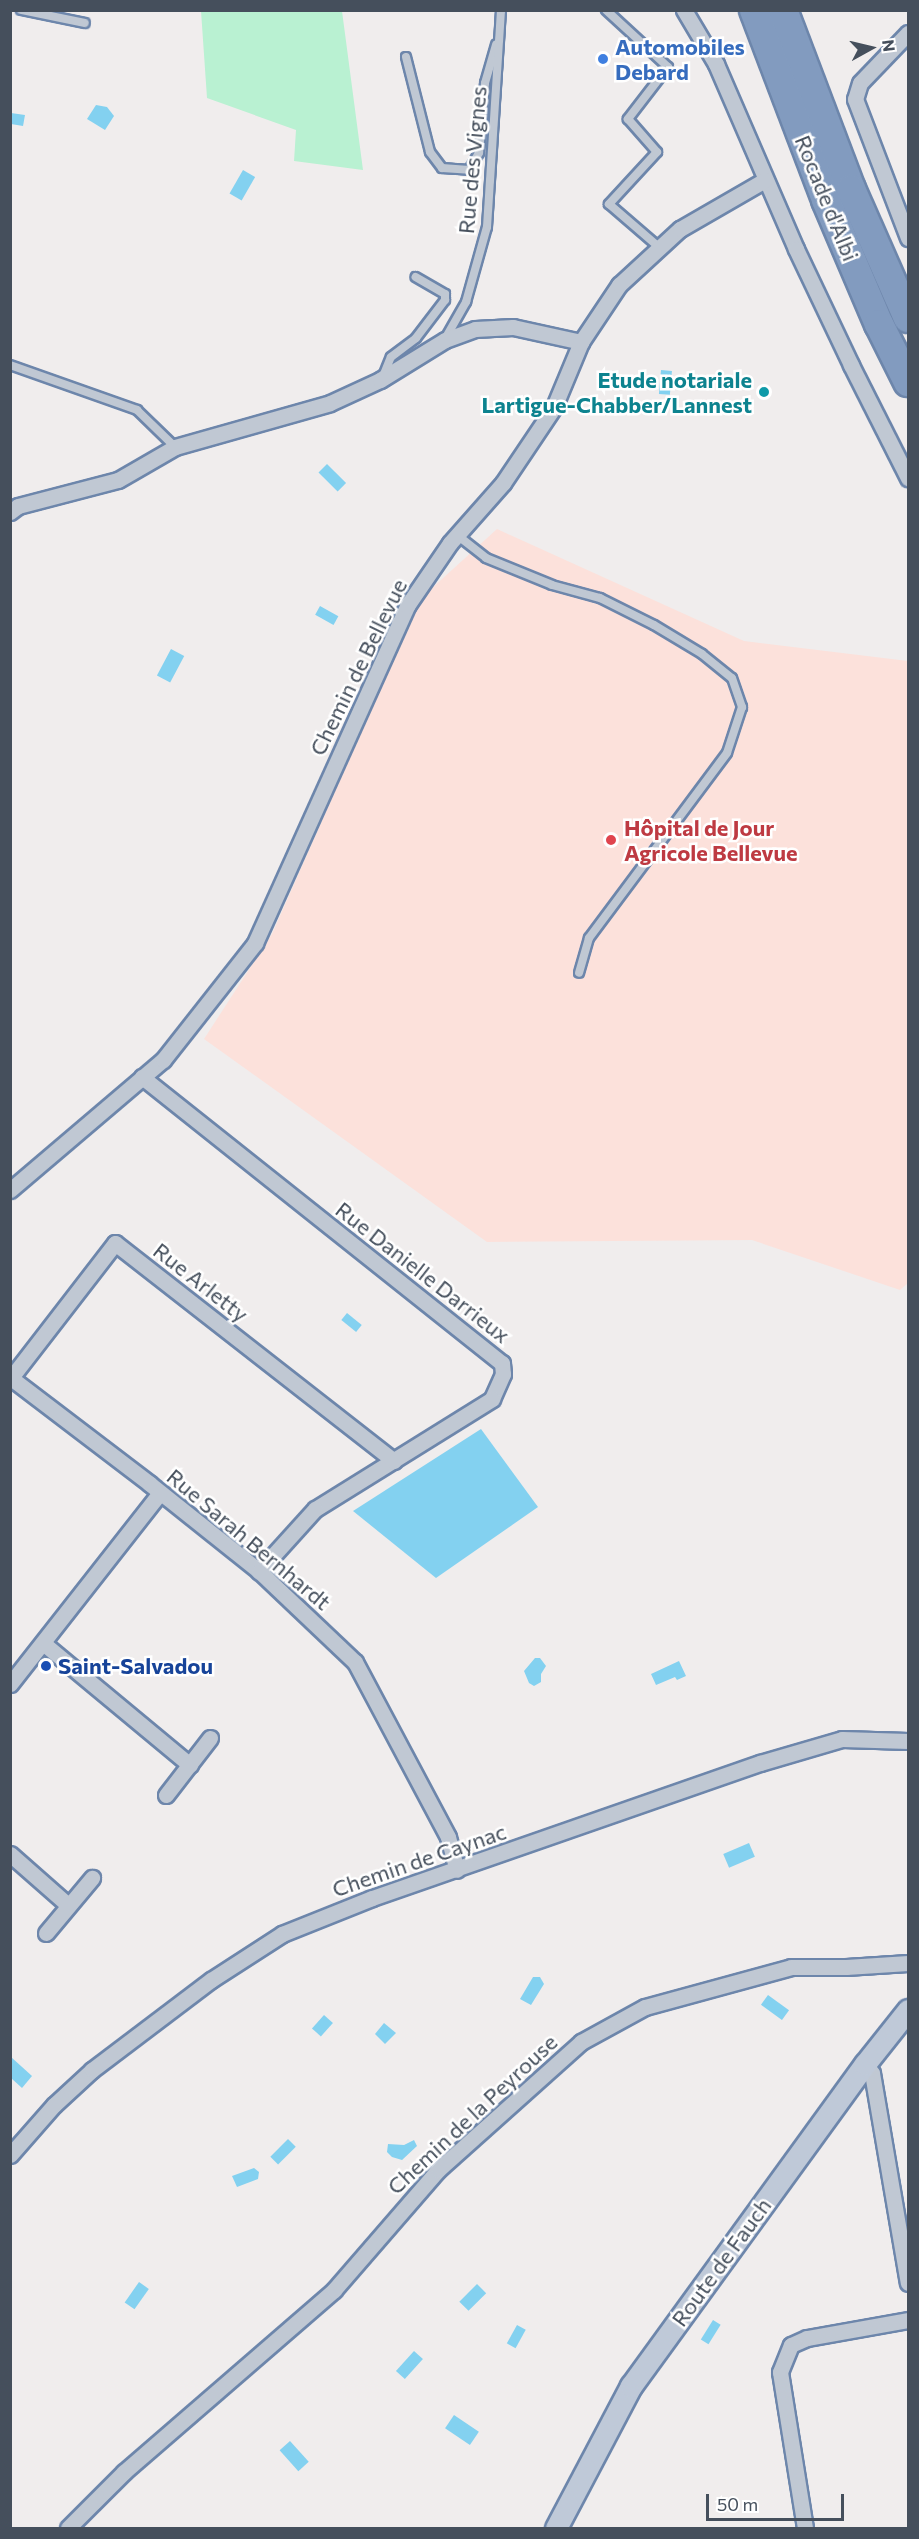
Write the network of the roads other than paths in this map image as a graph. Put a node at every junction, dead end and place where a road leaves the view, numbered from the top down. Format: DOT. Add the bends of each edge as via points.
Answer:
graph roads {
  1 [pos="21,10"];
  2 [pos="501,10"];
  3 [pos="606,10"];
  4 [pos="754,10"];
  5 [pos="783,10"];
  6 [pos="686,12"];
  7 [pos="86,23"];
  8 [pos="500,29"];
  9 [pos="909,33"];
  10 [pos="406,57"];
  11 [pos="765,180"];
  12 [pos="909,238"];
  13 [pos="660,248"];
  14 [pos="416,277"];
  15 [pos="909,318"];
  16 [pos="444,340"];
  17 [pos="581,342"];
  18 [pos="10,365"];
  19 [pos="380,380"];
  20 [pos="909,382"];
  21 [pos="175,447"];
  22 [pos="909,478"];
  23 [pos="13,506"];
  24 [pos="457,535"];
  25 [pos="579,973"];
  26 [pos="142,1077"];
  27 [pos="10,1190"];
  28 [pos="11,1378"];
  29 [pos="394,1461"];
  30 [pos="160,1493"];
  31 [pos="259,1571"];
  32 [pos="43,1643"];
  33 [pos="10,1684"];
  34 [pos="210,1738"];
  35 [pos="909,1741"];
  36 [pos="190,1765"];
  37 [pos="166,1795"];
  38 [pos="10,1854"];
  39 [pos="458,1870"];
  40 [pos="92,1878"];
  41 [pos="68,1905"];
  42 [pos="46,1933"];
  43 [pos="909,1963"];
  44 [pos="909,2010"];
  45 [pos="865,2064"];
  46 [pos="10,2155"];
  47 [pos="909,2283"];
  48 [pos="909,2320"];
  49 [pos="68,2529"];
  50 [pos="556,2529"];
  51 [pos="806,2529"];
  1 -- 7 [label="lane"];
  2 -- 8 [label="lane, Rue des Vignes"];
  3 -- 13 [label="lane" via="668,67 628,119 657,152 609,204"];
  4 -- 20 [label="highway, Rocade d'Albi" via="826,200 879,324"];
  5 -- 15 [label="highway, Rocade d'Albi" via="851,189"];
  6 -- 11 [label="street" via="716,64"];
  8 -- 10 [label="lane" via="485,83 479,153 469,170 442,168 430,152"];
  8 -- 16 [label="lane, Rue des Vignes" via="488,227 466,302"];
  9 -- 12 [label="street" via="860,83 855,99"];
  11 -- 13 [label="street, Chemin de Bellevue" via="680,229"];
  11 -- 22 [label="street" via="851,365"];
  13 -- 17 [label="street, Chemin de Bellevue" via="619,285"];
  14 -- 19 [label="lane" via="445,294 445,300 416,338 391,357"];
  16 -- 17 [label="street" via="475,329 513,327"];
  16 -- 19 [label="street"];
  17 -- 24 [label="street, Chemin de Bellevue" via="554,407 503,483"];
  18 -- 21 [label="lane" via="137,410"];
  19 -- 21 [label="street" via="300,413"];
  21 -- 23 [label="street" via="118,480"];
  24 -- 25 [label="lane" via="486,558 552,585 600,598 654,625 732,678 742,707 727,753 589,938"];
  24 -- 26 [label="street, Chemin de Bellevue" via="407,606 255,943 163,1060"];
  26 -- 27 [label="street, Chemin de Bellevue"];
  26 -- 29 [label="street, Rue Danielle Darrieux" via="502,1363 503,1374 492,1399"];
  28 -- 29 [label="street, Rue Arletty" via="115,1243"];
  28 -- 30 [label="street, Rue Sarah Bernhardt"];
  29 -- 31 [label="street, Rue Danielle Darrieux" via="315,1509"];
  30 -- 31 [label="street, Rue Sarah Bernhardt"];
  30 -- 32 [label="street"];
  31 -- 39 [label="street, Rue Sarah Bernhardt" via="355,1662 448,1837"];
  32 -- 33 [label="street"];
  32 -- 36 [label="street"];
  34 -- 36 [label="street"];
  35 -- 39 [label="street, Chemin de Caynac" via="842,1738 760,1763"];
  36 -- 37 [label="street"];
  38 -- 41 [label="street"];
  39 -- 46 [label="street, Chemin de Caynac" via="372,1898 282,1934 211,1980 92,2070 54,2105"];
  40 -- 41 [label="street"];
  41 -- 42 [label="street"];
  43 -- 49 [label="street, Chemin de la Peyrouse" via="791,1967 645,2007 581,2042 438,2170 334,2290 124,2472"];
  44 -- 45 [label="street, Route de Fauch"];
  45 -- 47 [label="street" via="872,2073"];
  45 -- 50 [label="street, Route de Fauch" via="631,2386"];
  48 -- 51 [label="street" via="807,2338 791,2345 780,2372"];
}
